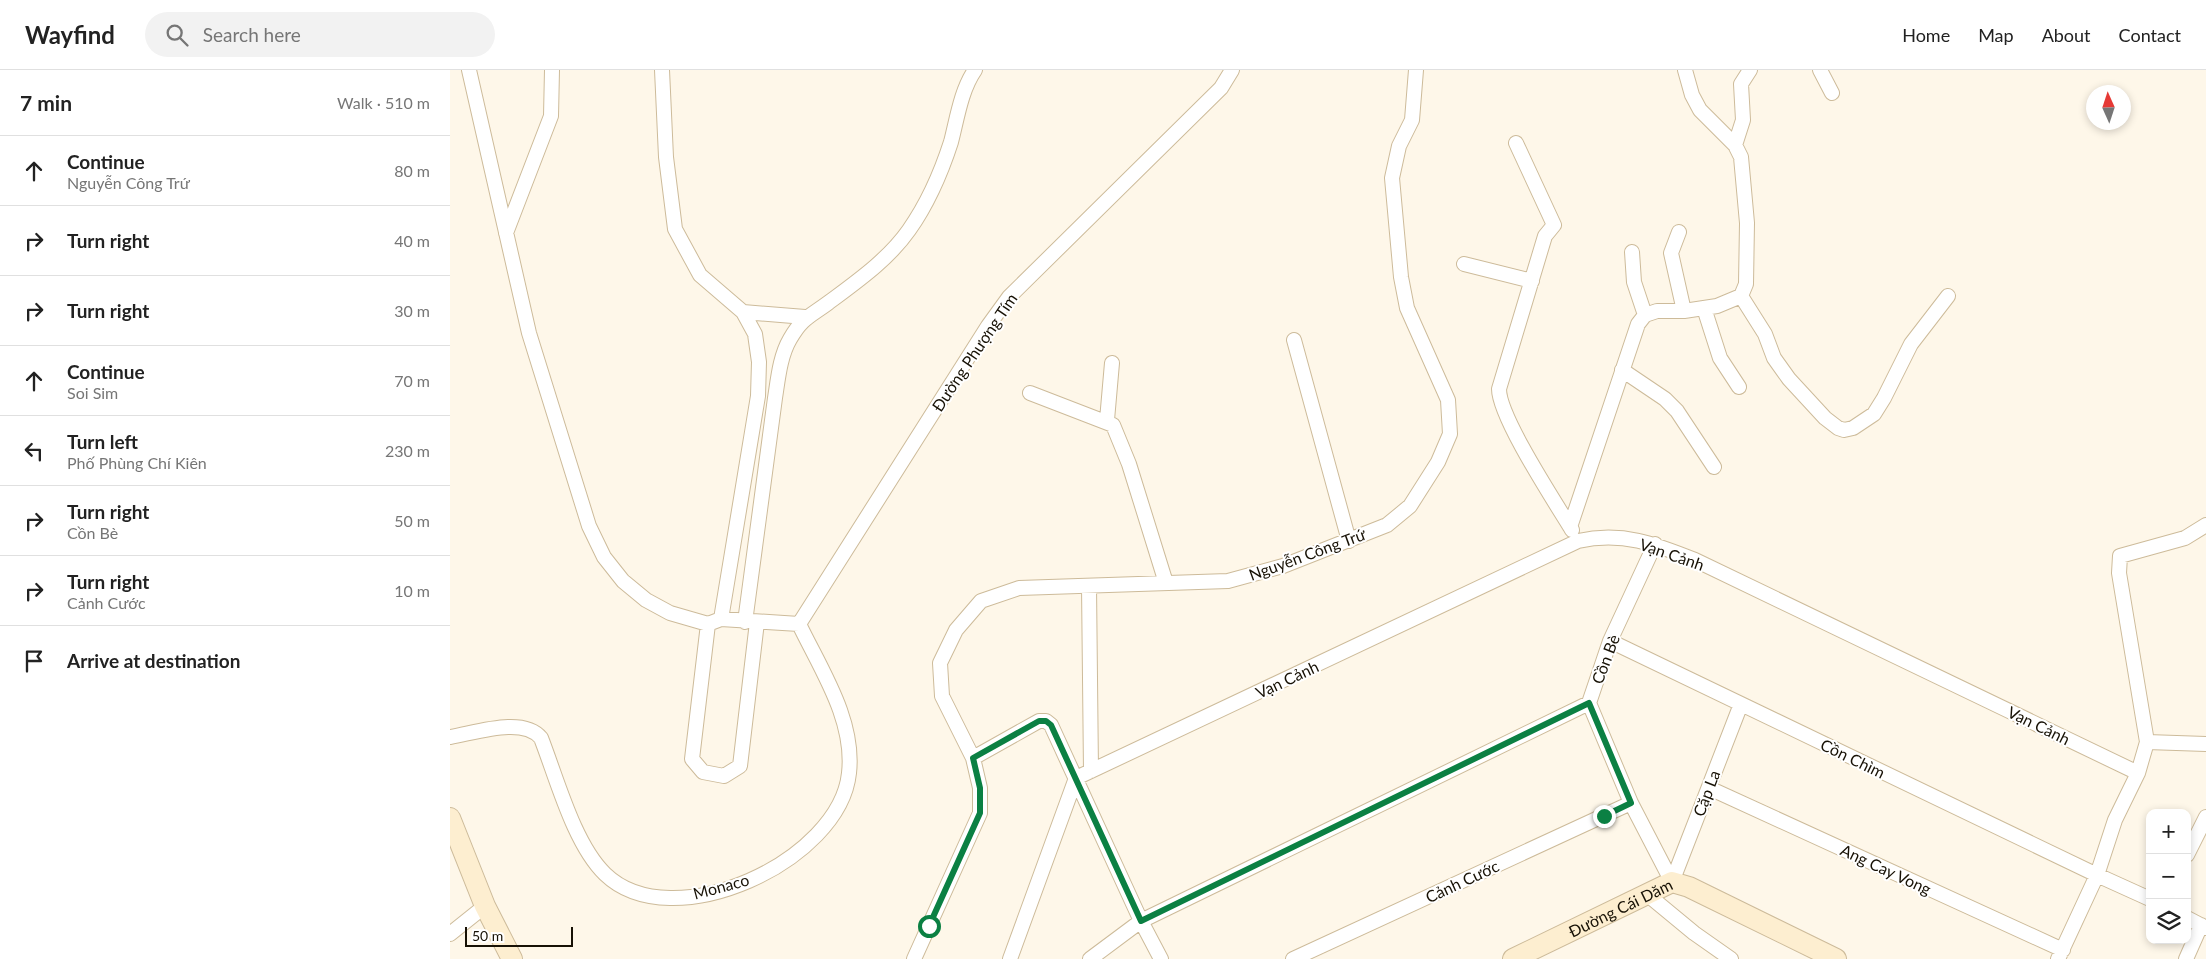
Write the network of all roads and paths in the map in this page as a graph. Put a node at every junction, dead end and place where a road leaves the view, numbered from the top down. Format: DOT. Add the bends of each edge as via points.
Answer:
graph roads {
  1 [pos="469,70"];
  2 [pos="552,70"];
  3 [pos="662,70"];
  4 [pos="975,70"];
  5 [pos="1232,70"];
  6 [pos="1416,70"];
  7 [pos="1685,70"];
  8 [pos="1750,70"];
  9 [pos="1820,70"];
  10 [pos="1832,93"];
  11 [pos="1516,143"];
  12 [pos="1735,145"];
  13 [pos="1679,232"];
  14 [pos="506,233"];
  15 [pos="1632,252"];
  16 [pos="1464,264"];
  17 [pos="1532,281"];
  18 [pos="1741,296"];
  19 [pos="1948,296"];
  20 [pos="1704,308"];
  21 [pos="1684,311"];
  22 [pos="743,312"];
  23 [pos="1645,315"];
  24 [pos="805,318"];
  25 [pos="1294,340"];
  26 [pos="1112,363"];
  27 [pos="1622,370"];
  28 [pos="1739,387"];
  29 [pos="1030,393"];
  30 [pos="1107,420"];
  31 [pos="1714,467"];
  32 [pos="2206,525"];
  33 [pos="1570,527"];
  34 [pos="1349,541"];
  35 [pos="1578,541"];
  36 [pos="1655,544"];
  37 [pos="1166,583"];
  38 [pos="1088,586"];
  39 [pos="714,622"];
  40 [pos="751,622"];
  41 [pos="799,624"];
  42 [pos="1610,642"];
  43 [pos="1589,703"];
  44 [pos="1741,704"];
  45 [pos="450,737"];
  46 [pos="2147,742"];
  47 [pos="2206,744"];
  48 [pos="973,758"];
  49 [pos="1091,771"];
  50 [pos="2138,773"];
  51 [pos="1076,778"];
  52 [pos="1709,788"];
  53 [pos="1631,803"];
  54 [pos="2206,817"];
  55 [pos="450,818"];
  56 [pos="2188,854"];
  57 [pos="2097,875"];
  58 [pos="1672,882"];
  59 [pos="1648,895"];
  60 [pos="2146,897"];
  61 [pos="485,906"];
  62 [pos="2191,920"];
  63 [pos="1141,921"];
  64 [pos="2204,926"];
  65 [pos="450,934"];
  66 [pos="2061,955"];
  67 [pos="512,959"];
  68 [pos="914,959"];
  69 [pos="1010,959"];
  70 [pos="1090,959"];
  71 [pos="1161,959"];
  72 [pos="1293,959"];
  73 [pos="1513,959"];
  74 [pos="1731,959"];
  75 [pos="1836,959"];
  76 [pos="2186,959"];
  1 -- 14 [label="street"];
  2 -- 14 [label="street" via="551,116"];
  3 -- 22 [label="street" via="666,157 675,229 700,274"];
  4 -- 24 [label="street" via="961,103 940,176 909,230 891,253"];
  5 -- 41 [label="street, Đường Phượng Tím" via="1221,88 1009,297"];
  6 -- 34 [label="street, Nguyễn Công Trứ" via="1412,120 1399,146 1392,178 1401,277 1407,308 1448,400 1450,434 1438,462 1410,506 1387,525"];
  7 -- 12 [label="street" via="1700,110"];
  8 -- 12 [label="street" via="1741,84 1742,120"];
  9 -- 10 [label="street"];
  11 -- 17 [label="street" via="1554,223 1545,236"];
  12 -- 18 [label="street" via="1741,158 1747,223 1746,284"];
  13 -- 21 [label="street" via="1671,253"];
  14 -- 39 [label="street" via="529,333 589,526 600,549 623,580 646,600 670,613"];
  15 -- 23 [label="street" via="1634,282"];
  16 -- 17 [label="street"];
  17 -- 33 [label="street" via="1499,397 1502,408"];
  18 -- 19 [label="street" via="1789,379 1825,418 1844,430 1874,414 1911,344"];
  18 -- 20 [label="street"];
  20 -- 21 [label="street"];
  20 -- 28 [label="street" via="1720,358"];
  21 -- 23 [label="street" via="1658,311"];
  22 -- 24 [label="street"];
  22 -- 39 [label="street" via="755,334 759,362 758,396"];
  23 -- 27 [label="street" via="1638,324"];
  24 -- 40 [label="street" via="789,341 780,366"];
  25 -- 34 [label="street"];
  26 -- 30 [label="street"];
  27 -- 31 [label="street" via="1677,410"];
  27 -- 33 [label="street"];
  29 -- 30 [label="street"];
  30 -- 37 [label="street" via="1116,431 1128,464"];
  32 -- 46 [label="street" via="2185,538 2120,556 2119,573"];
  33 -- 35 [label="street"];
  34 -- 37 [label="street, Nguyễn Công Trứ" via="1283,566 1228,581"];
  35 -- 36 [label="street, Vạn Cảnh" via="1600,536"];
  35 -- 49 [label="street, Vạn Cảnh"];
  36 -- 42 [label="street, Cồn Bè"];
  36 -- 50 [label="street, Vạn Cảnh" via="1704,564"];
  37 -- 38 [label="street, Nguyễn Công Trứ"];
  38 -- 48 [label="street, Nguyễn Công Trứ" via="1020,588 981,601 956,630 940,663 942,696"];
  38 -- 49 [label="street"];
  39 -- 40 [label="street"];
  39 -- 40 [label="street" via="692,759 703,772 724,776 740,766"];
  40 -- 41 [label="street"];
  41 -- 45 [label="street, Monaco" via="841,712 850,751 847,787 831,818 802,850 762,875 728,888 672,897 636,894 605,874 582,844 541,738 536,733 517,726"];
  42 -- 43 [label="street, Cồn Bè"];
  42 -- 44 [label="street, Cồn Chìm"];
  43 -- 53 [label="street, Cồn Bè"];
  43 -- 63 [label="street"];
  44 -- 52 [label="street, Cặp La"];
  44 -- 57 [label="street, Cồn Chìm"];
  46 -- 47 [label="street"];
  46 -- 50 [label="street"];
  48 -- 51 [label="street" via="1039,721 1046,721 1051,725"];
  48 -- 68 [label="street, Nguyễn Công Trứ" via="980,788 980,813"];
  49 -- 51 [label="street, Vạn Cảnh"];
  50 -- 57 [label="street" via="2115,820"];
  51 -- 63 [label="street"];
  51 -- 69 [label="street"];
  52 -- 58 [label="street, Cặp La"];
  52 -- 66 [label="street, Ang Cay Vong"];
  53 -- 58 [label="street, Cồn Bè"];
  53 -- 72 [label="street, Cảnh Cước"];
  54 -- 56 [label="street"];
  55 -- 61 [label="street"];
  57 -- 60 [label="street, Cồn Chìm"];
  57 -- 66 [label="street"];
  58 -- 59 [label="street, Đường Cái Dăm"];
  58 -- 75 [label="street, Đường Cái Dăm" via="1689,887"];
  59 -- 73 [label="street, Đường Cái Dăm"];
  59 -- 74 [label="street"];
  61 -- 65 [label="street"];
  61 -- 67 [label="street"];
  62 -- 64 [label="street"];
  63 -- 70 [label="street"];
  63 -- 71 [label="street"];
  64 -- 76 [label="street"];
}
